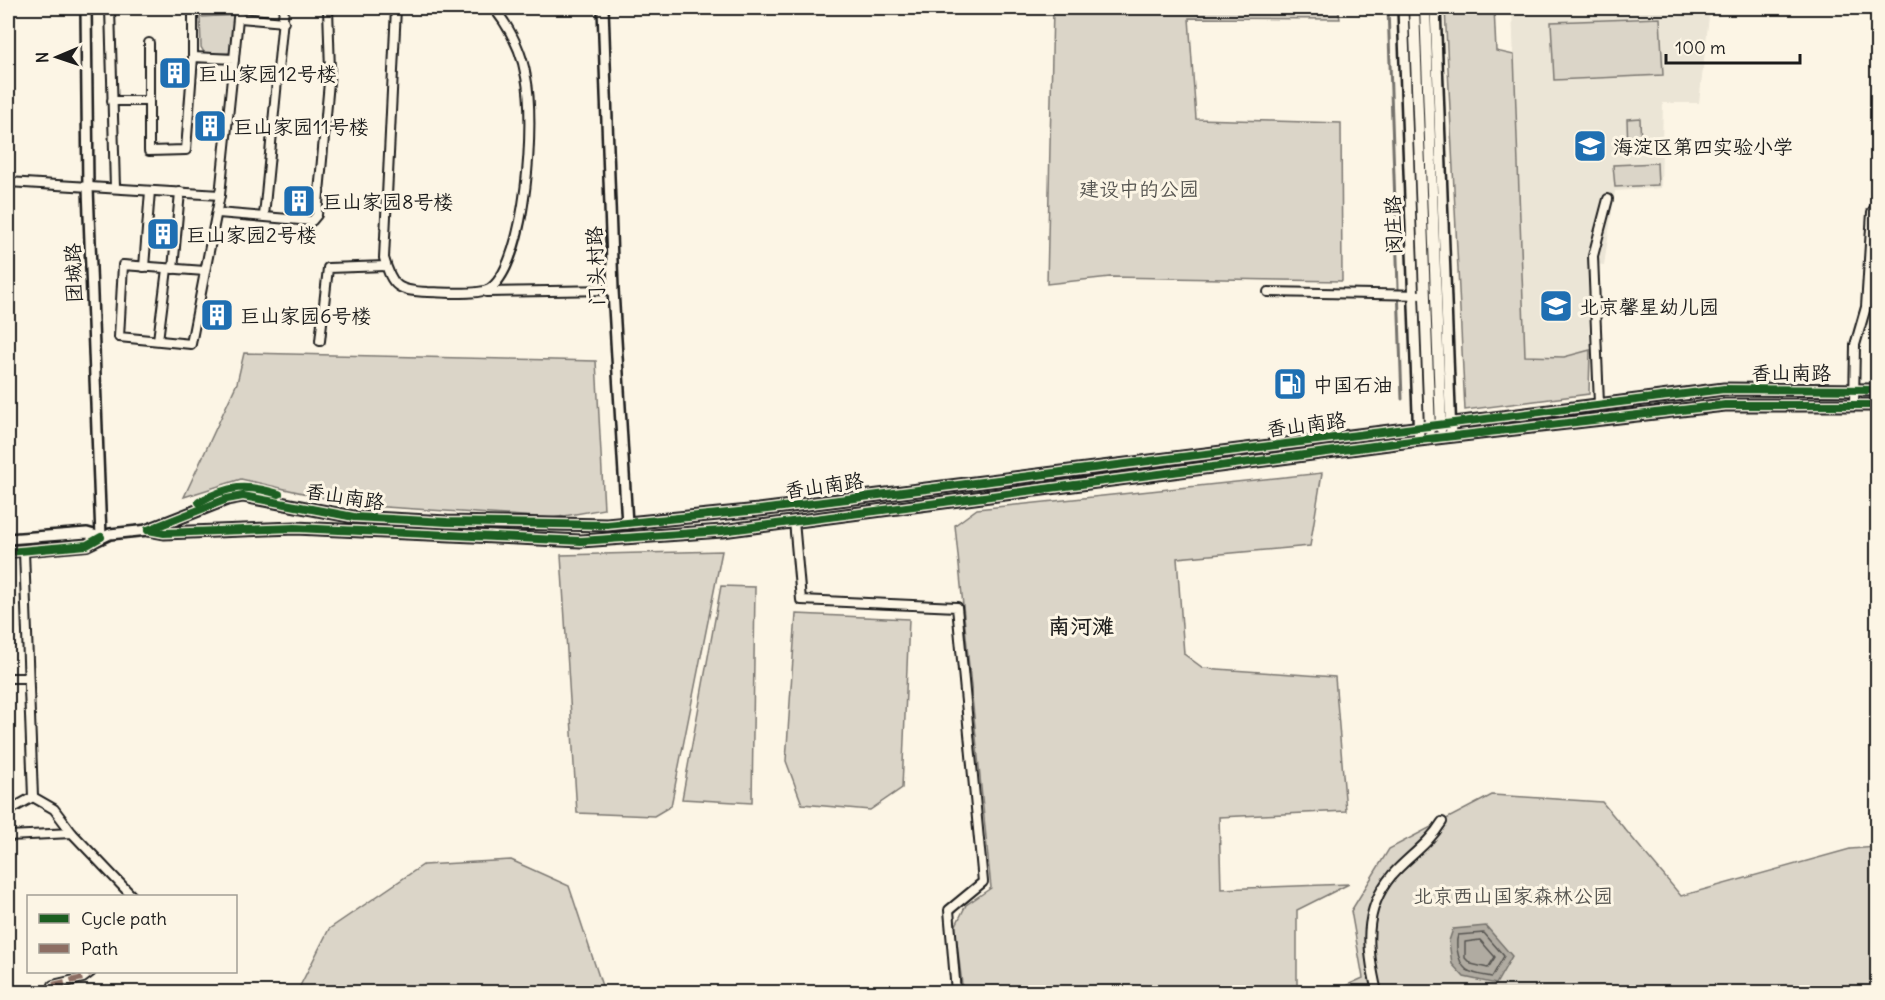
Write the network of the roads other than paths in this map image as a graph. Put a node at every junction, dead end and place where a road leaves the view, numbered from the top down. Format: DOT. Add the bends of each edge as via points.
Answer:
graph roads {
  1 [pos="86,8"];
  2 [pos="110,8"];
  3 [pos="193,8"];
  4 [pos="239,8"];
  5 [pos="284,8"];
  6 [pos="328,8"];
  7 [pos="396,8"];
  8 [pos="494,8"];
  9 [pos="603,8"];
  10 [pos="1403,8"];
  11 [pos="1414,8"];
  12 [pos="1425,8"];
  13 [pos="1435,8"];
  14 [pos="240,18"];
  15 [pos="284,22"];
  16 [pos="149,43"];
  17 [pos="193,57"];
  18 [pos="234,59"];
  19 [pos="149,100"];
  20 [pos="112,102"];
  21 [pos="8,182"];
  22 [pos="88,188"];
  23 [pos="115,188"];
  24 [pos="150,190"];
  25 [pos="180,192"];
  26 [pos="220,195"];
  27 [pos="1608,199"];
  28 [pos="1878,203"];
  29 [pos="218,213"];
  30 [pos="264,216"];
  31 [pos="386,266"];
  32 [pos="144,267"];
  33 [pos="170,269"];
  34 [pos="205,271"];
  35 [pos="614,290"];
  36 [pos="476,292"];
  37 [pos="1269,292"];
  38 [pos="1419,295"];
  39 [pos="158,340"];
  40 [pos="320,341"];
  41 [pos="1854,388"];
  42 [pos="1878,390"];
  43 [pos="1599,404"];
  44 [pos="1854,404"];
  45 [pos="1878,405"];
  46 [pos="1435,424"];
  47 [pos="1435,438"];
  48 [pos="794,522"];
  49 [pos="627,524"];
  50 [pos="148,530"];
  51 [pos="101,537"];
  52 [pos="8,539"];
  53 [pos="24,550"];
  54 [pos="8,552"];
  55 [pos="8,678"];
  56 [pos="28,678"];
  57 [pos="33,797"];
  58 [pos="8,811"];
  59 [pos="1442,822"];
  60 [pos="72,833"];
  61 [pos="8,836"];
  62 [pos="130,895"];
  63 [pos="90,973"];
  64 [pos="53,985"];
  65 [pos="956,993"];
  66 [pos="1377,993"];
  1 -- 22 [label="street, 团城路"];
  2 -- 20 [label="street"];
  3 -- 17 [label="street"];
  4 -- 14 [label="street"];
  5 -- 15 [label="street"];
  6 -- 30 [label="street" via="330,71 318,215 312,220"];
  7 -- 31 [label="street"];
  8 -- 36 [label="street" via="516,43 526,76 531,119 527,170 514,240 490,289"];
  9 -- 35 [label="street, 门头村路"];
  10 -- 38 [label="street, 闵庄路"];
  11 -- 38 [label="main road, 闵庄路"];
  12 -- 46 [label="main road, 闵庄路"];
  13 -- 46 [label="street, 闵庄路"];
  14 -- 15 [label="street"];
  14 -- 18 [label="street"];
  15 -- 30 [label="street"];
  16 -- 19 [label="street"];
  17 -- 18 [label="street"];
  17 -- 19 [label="street" via="186,150 149,151"];
  18 -- 26 [label="street"];
  19 -- 20 [label="street"];
  20 -- 23 [label="street"];
  21 -- 22 [label="street"];
  22 -- 23 [label="street"];
  22 -- 51 [label="street, 团城路"];
  23 -- 24 [label="street"];
  24 -- 25 [label="street"];
  24 -- 32 [label="street"];
  25 -- 26 [label="street"];
  25 -- 33 [label="street"];
  26 -- 29 [label="street"];
  27 -- 43 [label="street" via="1593,256"];
  28 -- 41 [label="street" via="1872,212 1866,307 1855,345"];
  29 -- 30 [label="street"];
  29 -- 34 [label="street"];
  31 -- 36 [label="street" via="397,286 408,292"];
  31 -- 40 [label="street" via="328,268"];
  32 -- 33 [label="street"];
  32 -- 39 [label="street" via="123,265 119,337"];
  33 -- 34 [label="street"];
  33 -- 39 [label="street"];
  34 -- 39 [label="street" via="191,344"];
  35 -- 36 [label="street"];
  35 -- 49 [label="street, 门头村路"];
  37 -- 38 [label="street"];
  38 -- 46 [label="main road, 闵庄路"];
  41 -- 42 [label="main road, 香山南路"];
  41 -- 43 [label="main road, 香山南路" via="1724,388"];
  41 -- 44 [label="street"];
  43 -- 46 [label="main road, 香山南路"];
  44 -- 45 [label="main road, 香山南路"];
  44 -- 47 [label="main road, 香山南路" via="1725,405"];
  46 -- 47 [label="main road, 闵庄路"];
  46 -- 47 [label="street, 闵庄路"];
  46 -- 49 [label="main road, 香山南路"];
  47 -- 48 [label="main road, 香山南路"];
  48 -- 50 [label="main road, 香山南路" via="581,541 343,529 164,533"];
  48 -- 65 [label="street" via="801,600 957,607 984,882 949,909"];
  49 -- 50 [label="main road, 香山南路" via="395,521 243,496"];
  50 -- 51 [label="street, 香山南路"];
  51 -- 52 [label="street, 香山南路" via="87,532"];
  51 -- 53 [label="street, 香山南路" via="87,545"];
  53 -- 54 [label="street, 香山南路"];
  53 -- 56 [label="street"];
  55 -- 56 [label="street"];
  56 -- 57 [label="street"];
  57 -- 58 [label="street"];
  57 -- 60 [label="street" via="54,809"];
  59 -- 66 [label="street" via="1431,841 1392,876 1372,906 1367,935"];
  60 -- 61 [label="street"];
  60 -- 62 [label="street"];
  63 -- 64 [label="street"];
}
